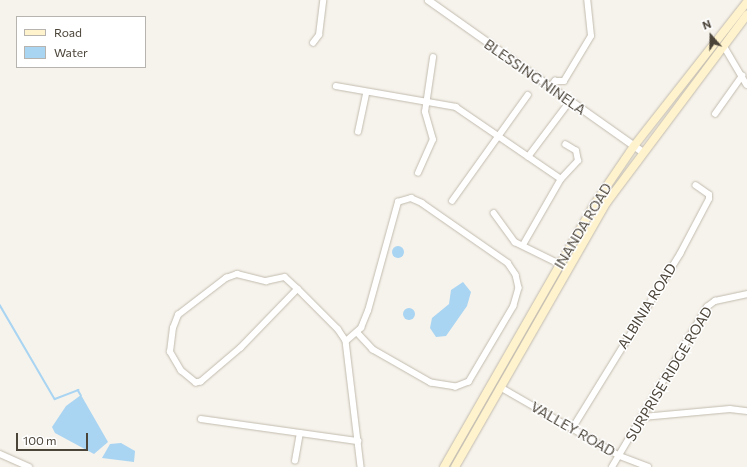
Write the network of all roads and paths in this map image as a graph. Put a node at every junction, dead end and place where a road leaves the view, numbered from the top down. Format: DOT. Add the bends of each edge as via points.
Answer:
graph roads {
  1 [pos="323,0"];
  2 [pos="428,0"];
  3 [pos="587,0"];
  4 [pos="747,2"];
  5 [pos="747,15"];
  6 [pos="313,43"];
  7 [pos="724,46"];
  8 [pos="433,58"];
  9 [pos="744,76"];
  10 [pos="696,82"];
  11 [pos="747,85"];
  12 [pos="336,86"];
  13 [pos="550,87"];
  14 [pos="366,93"];
  15 [pos="677,93"];
  16 [pos="528,95"];
  17 [pos="427,101"];
  18 [pos="570,101"];
  19 [pos="715,114"];
  20 [pos="358,132"];
  21 [pos="498,135"];
  22 [pos="566,145"];
  23 [pos="634,146"];
  24 [pos="643,152"];
  25 [pos="528,157"];
  26 [pos="418,173"];
  27 [pos="561,179"];
  28 [pos="696,186"];
  29 [pos="600,195"];
  30 [pos="610,197"];
  31 [pos="452,201"];
  32 [pos="494,213"];
  33 [pos="523,245"];
  34 [pos="560,264"];
  35 [pos="298,289"];
  36 [pos="747,294"];
  37 [pos="357,333"];
  38 [pos="346,341"];
  39 [pos="500,387"];
  40 [pos="747,412"];
  41 [pos="643,417"];
  42 [pos="201,419"];
  43 [pos="572,429"];
  44 [pos="300,433"];
  45 [pos="358,441"];
  46 [pos="0,454"];
  47 [pos="620,456"];
  48 [pos="295,461"];
  49 [pos="29,467"];
  50 [pos="361,467"];
  51 [pos="444,467"];
  52 [pos="455,467"];
  53 [pos="612,467"];
  54 [pos="648,467"];
  1 -- 6 [label="street" via="319,35"];
  2 -- 13 [label="street, BLESSING NINELA"];
  3 -- 13 [label="street" via="591,36 564,81 555,81"];
  4 -- 15 [label="main road, INANDA ROAD"];
  5 -- 7 [label="main road, INANDA ROAD"];
  7 -- 9 [label="street"];
  7 -- 10 [label="main road, INANDA ROAD"];
  8 -- 17 [label="street"];
  9 -- 11 [label="street"];
  9 -- 19 [label="street"];
  10 -- 15 [label="main road" via="691,80"];
  10 -- 24 [label="main road, INANDA ROAD"];
  12 -- 14 [label="street"];
  13 -- 18 [label="street, BLESSING NINELA"];
  14 -- 17 [label="street"];
  14 -- 20 [label="street"];
  15 -- 23 [label="main road, INANDA ROAD"];
  16 -- 21 [label="street"];
  17 -- 21 [label="street" via="456,107"];
  17 -- 26 [label="street" via="424,112 433,140"];
  18 -- 23 [label="street, BLESSING NINELA"];
  18 -- 25 [label="street"];
  21 -- 25 [label="street"];
  21 -- 31 [label="street"];
  22 -- 27 [label="street" via="576,151 578,159"];
  23 -- 24 [label="street, BLESSING NINELA"];
  23 -- 29 [label="main road, INANDA ROAD"];
  24 -- 30 [label="main road, INANDA ROAD"];
  25 -- 27 [label="street"];
  27 -- 33 [label="street"];
  28 -- 43 [label="street, ALBINIA ROAD" via="709,195 709,199 680,254"];
  29 -- 30 [label="main road"];
  29 -- 34 [label="main road, INANDA ROAD"];
  30 -- 39 [label="main road, INANDA ROAD"];
  32 -- 33 [label="street" via="509,236"];
  33 -- 34 [label="street"];
  34 -- 51 [label="main road, INANDA ROAD"];
  35 -- 35 [label="street" via="285,276 266,281 245,275 230,275 182,311 173,328 170,348 181,371 196,383 205,380"];
  35 -- 38 [label="street"];
  36 -- 41 [label="street, SURPRISE RIDGE ROAD" via="715,300 707,307"];
  37 -- 37 [label="street" via="368,311 398,202 411,198 422,204 508,263 516,275 519,288 514,306 469,382 456,387 431,383 373,350"];
  37 -- 38 [label="street"];
  38 -- 45 [label="street"];
  39 -- 43 [label="street, VALLEY ROAD"];
  39 -- 52 [label="main road, INANDA ROAD"];
  40 -- 41 [label="street" via="730,409"];
  41 -- 47 [label="street, SURPRISE RIDGE ROAD"];
  42 -- 44 [label="street"];
  43 -- 47 [label="street, VALLEY ROAD"];
  44 -- 45 [label="street"];
  44 -- 48 [label="street"];
  45 -- 50 [label="street"];
  46 -- 49 [label="street"];
  47 -- 53 [label="street, SURPRISE RIDGE ROAD"];
  47 -- 54 [label="street, VALLEY ROAD"];
}
